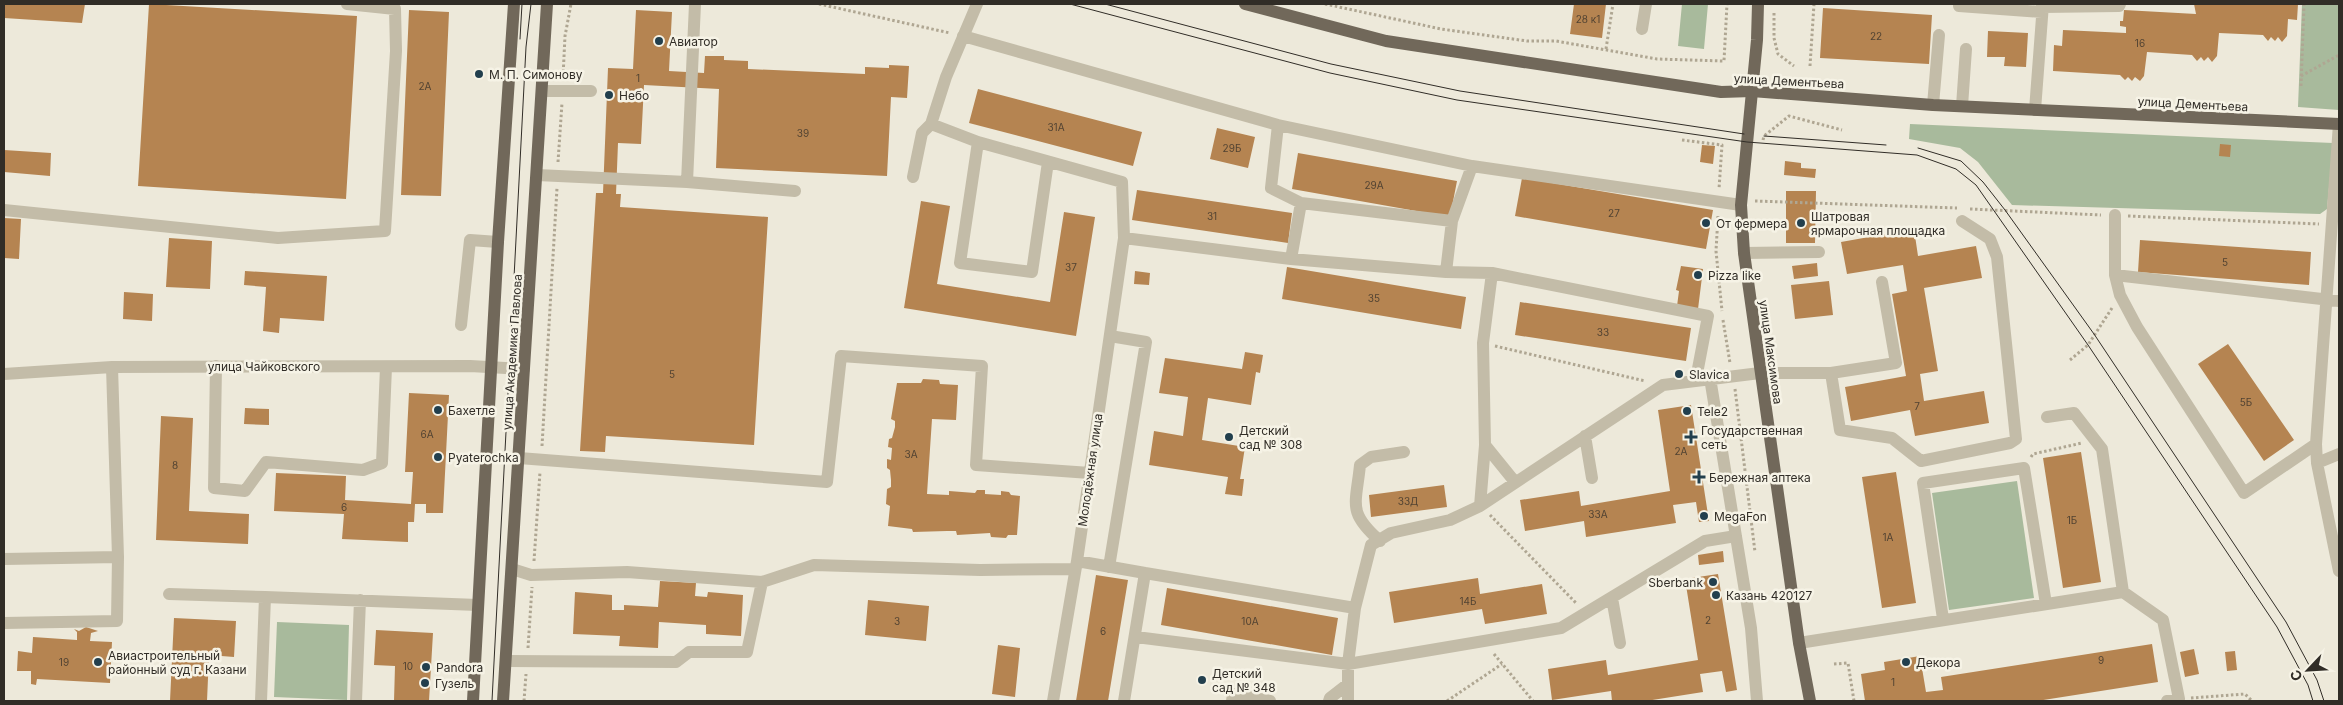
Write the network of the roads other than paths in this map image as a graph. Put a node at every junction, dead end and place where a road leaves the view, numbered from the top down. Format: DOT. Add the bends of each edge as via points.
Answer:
graph roads {
  1 [pos="347,4"];
  2 [pos="514,4"];
  3 [pos="548,4"];
  4 [pos="695,4"];
  5 [pos="977,4"];
  6 [pos="1245,4"];
  7 [pos="1646,4"];
  8 [pos="1758,4"];
  9 [pos="2120,4"];
  10 [pos="1959,6"];
  11 [pos="2042,8"];
  12 [pos="1642,29"];
  13 [pos="1939,34"];
  14 [pos="963,36"];
  15 [pos="1966,49"];
  16 [pos="542,91"];
  17 [pos="1752,91"];
  18 [pos="591,92"];
  19 [pos="1933,105"];
  20 [pos="1962,106"];
  21 [pos="2035,110"];
  22 [pos="931,124"];
  23 [pos="2339,124"];
  24 [pos="1278,125"];
  25 [pos="978,142"];
  26 [pos="1048,162"];
  27 [pos="1472,166"];
  28 [pos="537,175"];
  29 [pos="913,177"];
  30 [pos="687,182"];
  31 [pos="795,191"];
  32 [pos="1301,203"];
  33 [pos="1741,205"];
  34 [pos="4,210"];
  35 [pos="2115,215"];
  36 [pos="1452,221"];
  37 [pos="1962,221"];
  38 [pos="1124,238"];
  39 [pos="498,242"];
  40 [pos="1819,252"];
  41 [pos="1744,253"];
  42 [pos="1292,259"];
  43 [pos="1446,272"];
  44 [pos="1492,273"];
  45 [pos="2115,275"];
  46 [pos="1882,282"];
  47 [pos="2333,301"];
  48 [pos="461,325"];
  49 [pos="1110,336"];
  50 [pos="216,366"];
  51 [pos="112,367"];
  52 [pos="386,367"];
  53 [pos="491,367"];
  54 [pos="524,369"];
  55 [pos="1760,373"];
  56 [pos="1831,373"];
  57 [pos="4,374"];
  58 [pos="1710,378"];
  59 [pos="1696,379"];
  60 [pos="2047,417"];
  61 [pos="1585,436"];
  62 [pos="2316,444"];
  63 [pos="1485,445"];
  64 [pos="1404,452"];
  65 [pos="2339,454"];
  66 [pos="519,458"];
  67 [pos="2318,463"];
  68 [pos="1090,473"];
  69 [pos="1592,478"];
  70 [pos="1514,482"];
  71 [pos="1480,506"];
  72 [pos="1736,536"];
  73 [pos="1380,541"];
  74 [pos="118,556"];
  75 [pos="4,559"];
  76 [pos="1076,564"];
  77 [pos="1109,567"];
  78 [pos="512,569"];
  79 [pos="2339,572"];
  80 [pos="1145,573"];
  81 [pos="762,582"];
  82 [pos="2123,592"];
  83 [pos="169,594"];
  84 [pos="266,597"];
  85 [pos="1612,598"];
  86 [pos="360,600"];
  87 [pos="2046,604"];
  88 [pos="478,605"];
  89 [pos="1355,608"];
  90 [pos="1943,620"];
  91 [pos="4,623"];
  92 [pos="1136,637"];
  93 [pos="1620,643"];
  94 [pos="1799,643"];
  95 [pos="506,661"];
  96 [pos="1348,664"];
  97 [pos="1348,684"];
  98 [pos="2173,700"];
  99 [pos="261,701"];
  100 [pos="356,701"];
  101 [pos="474,701"];
  102 [pos="503,701"];
  103 [pos="1053,701"];
  104 [pos="1124,701"];
  105 [pos="1232,701"];
  106 [pos="1270,701"];
  107 [pos="1329,701"];
  108 [pos="1348,701"];
  109 [pos="1757,701"];
  110 [pos="1810,701"];
  1 -- 34 [label="street" via="395,9 396,51 385,231 278,238"];
  2 -- 39 [label="main road, улица Академика Павлова"];
  3 -- 16 [label="main road, улица Академика Павлова"];
  4 -- 30 [label="street"];
  5 -- 14 [label="street"];
  6 -- 17 [label="main road, улица Дементьева" via="1386,41 1697,89"];
  7 -- 12 [label="street"];
  8 -- 17 [label="main road, улица Максимова"];
  9 -- 11 [label="street"];
  10 -- 11 [label="street"];
  11 -- 21 [label="street"];
  13 -- 19 [label="street"];
  14 -- 22 [label="street"];
  14 -- 24 [label="street"];
  15 -- 20 [label="street"];
  16 -- 18 [label="street"];
  16 -- 28 [label="main road, улица Академика Павлова"];
  17 -- 19 [label="main road, улица Дементьева"];
  17 -- 33 [label="main road, улица Максимова"];
  19 -- 20 [label="main road, улица Дементьева"];
  20 -- 21 [label="main road, улица Дементьева"];
  21 -- 23 [label="main road, улица Дементьева"];
  22 -- 25 [label="street"];
  22 -- 29 [label="street" via="922,133"];
  23 -- 47 [label="street" via="2332,224"];
  24 -- 27 [label="street"];
  24 -- 32 [label="street" via="1271,188"];
  25 -- 26 [label="street"];
  25 -- 26 [label="street" via="960,263 1032,272"];
  26 -- 38 [label="street, Молодёжная улица" via="1122,182"];
  27 -- 33 [label="street"];
  27 -- 36 [label="street"];
  28 -- 30 [label="street"];
  28 -- 54 [label="main road, улица Академика Павлова"];
  30 -- 31 [label="street"];
  32 -- 36 [label="street"];
  32 -- 42 [label="street"];
  33 -- 41 [label="main road, улица Максимова"];
  35 -- 45 [label="street"];
  36 -- 43 [label="street"];
  37 -- 56 [label="street" via="1990,240 1997,257 2016,439 2010,443 1921,461 1892,438 1840,430"];
  38 -- 42 [label="street"];
  38 -- 49 [label="street, Молодёжная улица"];
  39 -- 48 [label="street" via="470,240"];
  39 -- 53 [label="main road, улица Академика Павлова"];
  40 -- 41 [label="street"];
  41 -- 55 [label="main road, улица Максимова"];
  42 -- 43 [label="street"];
  43 -- 44 [label="street"];
  44 -- 59 [label="street" via="1708,316"];
  44 -- 63 [label="street" via="1483,343"];
  45 -- 47 [label="street"];
  45 -- 62 [label="street" via="2120,295 2137,327 2244,493"];
  46 -- 56 [label="street" via="1896,363"];
  47 -- 62 [label="street"];
  49 -- 68 [label="street, Молодёжная улица"];
  49 -- 77 [label="street" via="1146,342"];
  50 -- 51 [label="street, улица Чайковского"];
  50 -- 52 [label="street, улица Чайковского"];
  50 -- 52 [label="street" via="214,488 245,491 266,462 363,470 382,462"];
  51 -- 57 [label="street, улица Чайковского"];
  51 -- 74 [label="street"];
  52 -- 53 [label="street, улица Чайковского"];
  53 -- 54 [label="street, улица Чайковского"];
  53 -- 88 [label="main road, улица Академика Павлова"];
  54 -- 66 [label="main road, улица Академика Павлова"];
  55 -- 56 [label="street"];
  55 -- 58 [label="street"];
  55 -- 94 [label="main road, улица Максимова"];
  58 -- 59 [label="street"];
  58 -- 72 [label="street"];
  59 -- 61 [label="street" via="1663,385"];
  60 -- 82 [label="street" via="2074,414 2102,449"];
  61 -- 69 [label="street"];
  61 -- 70 [label="street"];
  62 -- 67 [label="street"];
  63 -- 70 [label="street"];
  63 -- 71 [label="street"];
  64 -- 73 [label="street" via="1371,457 1360,465 1355,508 1362,525"];
  65 -- 67 [label="street"];
  66 -- 68 [label="street" via="827,482 841,356 982,366 976,465"];
  66 -- 78 [label="main road, улица Академика Павлова"];
  67 -- 79 [label="street"];
  68 -- 76 [label="street, Молодёжная улица"];
  70 -- 71 [label="street"];
  71 -- 73 [label="street" via="1450,520 1391,533"];
  72 -- 85 [label="street" via="1705,541"];
  72 -- 109 [label="street" via="1751,628"];
  73 -- 89 [label="street" via="1371,545"];
  74 -- 75 [label="street"];
  74 -- 91 [label="street" via="117,620"];
  76 -- 77 [label="street"];
  76 -- 81 [label="street" via="980,570 814,565"];
  76 -- 103 [label="street, Молодёжная улица"];
  77 -- 80 [label="street"];
  78 -- 81 [label="street" via="533,575 627,572"];
  78 -- 95 [label="main road, улица Академика Павлова"];
  80 -- 89 [label="street"];
  80 -- 92 [label="street"];
  81 -- 95 [label="street" via="747,652 689,652 676,662"];
  82 -- 87 [label="street"];
  82 -- 98 [label="street" via="2162,620"];
  83 -- 84 [label="street"];
  84 -- 86 [label="street"];
  84 -- 99 [label="street"];
  85 -- 93 [label="street"];
  85 -- 96 [label="street" via="1561,628"];
  86 -- 88 [label="street"];
  86 -- 100 [label="street"];
  87 -- 90 [label="street"];
  87 -- 90 [label="street" via="2024,468 1923,483"];
  88 -- 101 [label="main road, улица Академика Павлова"];
  89 -- 96 [label="street"];
  90 -- 94 [label="street"];
  92 -- 96 [label="street"];
  92 -- 104 [label="street"];
  94 -- 110 [label="main road, улица Максимова"];
  95 -- 102 [label="main road, улица Академика Павлова"];
  96 -- 97 [label="street"];
  97 -- 107 [label="street"];
  97 -- 108 [label="street"];
  105 -- 106 [label="street" via="1233,694"];
}
